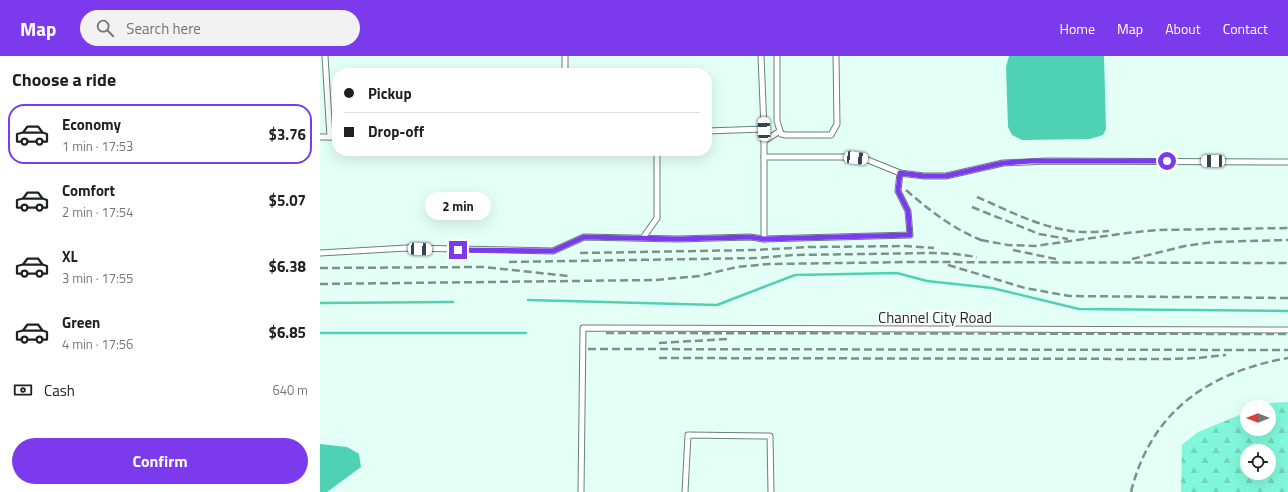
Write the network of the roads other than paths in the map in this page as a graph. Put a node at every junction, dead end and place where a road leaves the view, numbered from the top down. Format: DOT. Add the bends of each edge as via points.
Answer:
graph roads {
  1 [pos="325,56"];
  2 [pos="565,56"];
  3 [pos="761,56"];
  4 [pos="777,56"];
  5 [pos="836,56"];
  6 [pos="565,68"];
  7 [pos="764,129"];
  8 [pos="712,130"];
  9 [pos="780,130"];
  10 [pos="320,137"];
  11 [pos="330,137"];
  12 [pos="764,141"];
  13 [pos="657,156"];
  14 [pos="764,156"];
  15 [pos="1288,162"];
  16 [pos="900,173"];
  17 [pos="643,238"];
  18 [pos="764,239"];
  19 [pos="320,253"];
  20 [pos="1288,330"];
  21 [pos="581,492"];
  22 [pos="685,492"];
  23 [pos="771,492"];
  1 -- 11 [label="lane"];
  2 -- 6 [label="lane"];
  3 -- 7 [label="lane"];
  4 -- 9 [label="lane" via="777,121"];
  5 -- 9 [label="lane" via="837,124 831,135 786,135 781,134"];
  7 -- 8 [label="lane"];
  7 -- 12 [label="lane"];
  9 -- 12 [label="lane"];
  10 -- 11 [label="lane"];
  12 -- 14 [label="lane"];
  13 -- 17 [label="lane" via="657,218"];
  14 -- 16 [label="lane" via="843,156 868,160"];
  14 -- 18 [label="lane"];
  15 -- 16 [label="lane" via="1047,161 1003,163 946,176"];
  16 -- 18 [label="lane" via="898,191 908,211 910,235"];
  17 -- 18 [label="lane"];
  17 -- 19 [label="lane" via="584,237 553,251 407,248"];
  20 -- 21 [label="lane, Channel City Road" via="583,328"];
  22 -- 23 [label="lane" via="688,435 770,436"];
}
